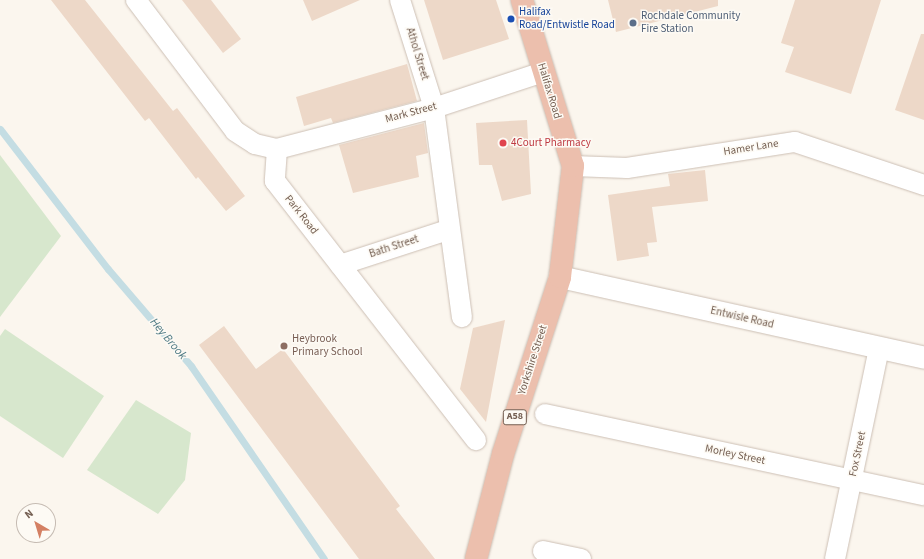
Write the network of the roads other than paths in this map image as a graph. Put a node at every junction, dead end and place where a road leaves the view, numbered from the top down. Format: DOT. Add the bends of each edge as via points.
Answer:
graph roads {
  1 [pos="136,0"];
  2 [pos="400,0"];
  3 [pos="522,0"];
  4 [pos="543,72"];
  5 [pos="434,108"];
  6 [pos="277,149"];
  7 [pos="573,166"];
  8 [pos="924,185"];
  9 [pos="448,230"];
  10 [pos="340,265"];
  11 [pos="560,277"];
  12 [pos="462,317"];
  13 [pos="879,349"];
  14 [pos="924,358"];
  15 [pos="545,414"];
  16 [pos="476,440"];
  17 [pos="852,481"];
  18 [pos="924,495"];
  19 [pos="543,551"];
  20 [pos="574,558"];
  21 [pos="476,559"];
  22 [pos="835,559"];
  1 -- 6 [label="street" via="235,131 254,144"];
  2 -- 5 [label="street, Athol Street"];
  3 -- 4 [label="highway, Halifax Road / A58"];
  4 -- 5 [label="street, Mark Street"];
  4 -- 7 [label="highway, Halifax Road / A58"];
  5 -- 6 [label="street, Mark Street"];
  5 -- 9 [label="street, Athol Street"];
  6 -- 10 [label="street, Park Road" via="275,181"];
  7 -- 8 [label="street, Hamer Lane" via="627,168 795,142"];
  7 -- 11 [label="highway, Halifax Road / A58"];
  9 -- 10 [label="street, Bath Street"];
  9 -- 12 [label="street, Athol Street"];
  10 -- 16 [label="street, Park Road"];
  11 -- 13 [label="main road, Entwisle Road"];
  11 -- 21 [label="highway, Yorkshire Street / A58" via="503,454"];
  13 -- 14 [label="main road, Entwisle Road"];
  13 -- 17 [label="street, Fox Street"];
  15 -- 17 [label="street, Morley Street"];
  17 -- 18 [label="street, Morley Street"];
  17 -- 22 [label="street, Fox Street"];
  19 -- 20 [label="street"];
}
